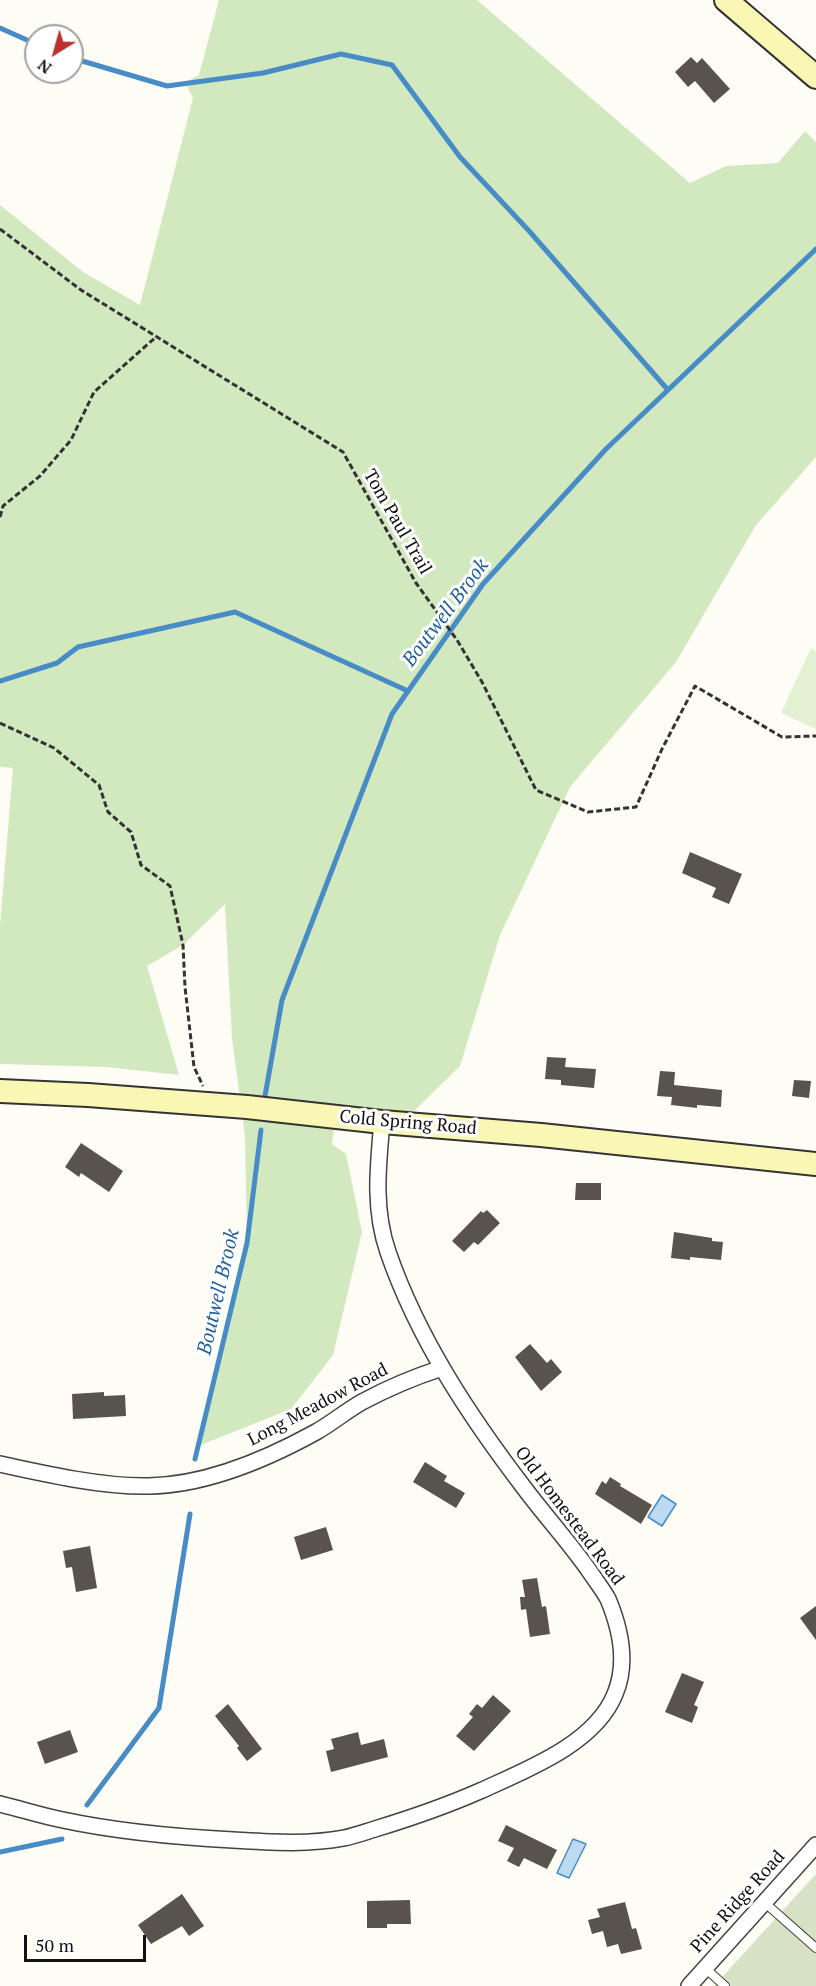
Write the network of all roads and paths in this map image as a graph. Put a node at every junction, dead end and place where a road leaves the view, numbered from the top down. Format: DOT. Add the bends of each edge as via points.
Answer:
graph roads {
  1 [pos="726,0"];
  2 [pos="816,77"];
  3 [pos="0,229"];
  4 [pos="156,337"];
  5 [pos="0,517"];
  6 [pos="0,723"];
  7 [pos="816,736"];
  8 [pos="0,1091"];
  9 [pos="212,1104"];
  10 [pos="382,1122"];
  11 [pos="816,1164"];
  12 [pos="441,1368"];
  13 [pos="0,1464"];
  14 [pos="0,1804"];
  15 [pos="816,1845"];
  16 [pos="764,1902"];
  17 [pos="816,1948"];
  18 [pos="705,1968"];
  19 [pos="689,1986"];
  20 [pos="725,1986"];
  1 -- 2 [label="street"];
  3 -- 4 [label="path, Tom Paul Trail" via="81,290"];
  4 -- 5 [label="path" via="94,392 71,440 40,476 3,506"];
  4 -- 7 [label="path, Tom Paul Trail" via="343,452 416,583 482,682 536,790 588,812 636,807 695,686 782,737"];
  6 -- 9 [label="path" via="54,748 99,785 108,812 131,832 141,865 170,886 183,945 194,1067"];
  8 -- 9 [label="street, Cold Spring Road"];
  9 -- 10 [label="street, Cold Spring Road"];
  10 -- 11 [label="street, Cold Spring Road"];
  10 -- 12 [label="street, Old Homestead Road" via="377,1188 380,1222 402,1287"];
  12 -- 13 [label="street, Long Meadow Road" via="396,1384 316,1431 243,1466 180,1483 123,1485"];
  12 -- 14 [label="street, Old Homestead Road" via="491,1444 607,1597 621,1639 622,1667 617,1691 599,1722 564,1749 486,1788 417,1817 344,1838 285,1843 154,1835 63,1820"];
  15 -- 16 [label="street, Pine Ridge Road"];
  16 -- 17 [label="lane"];
  16 -- 18 [label="street, Pine Ridge Road"];
  18 -- 19 [label="street, Pine Ridge Road"];
  18 -- 20 [label="lane"];
}
